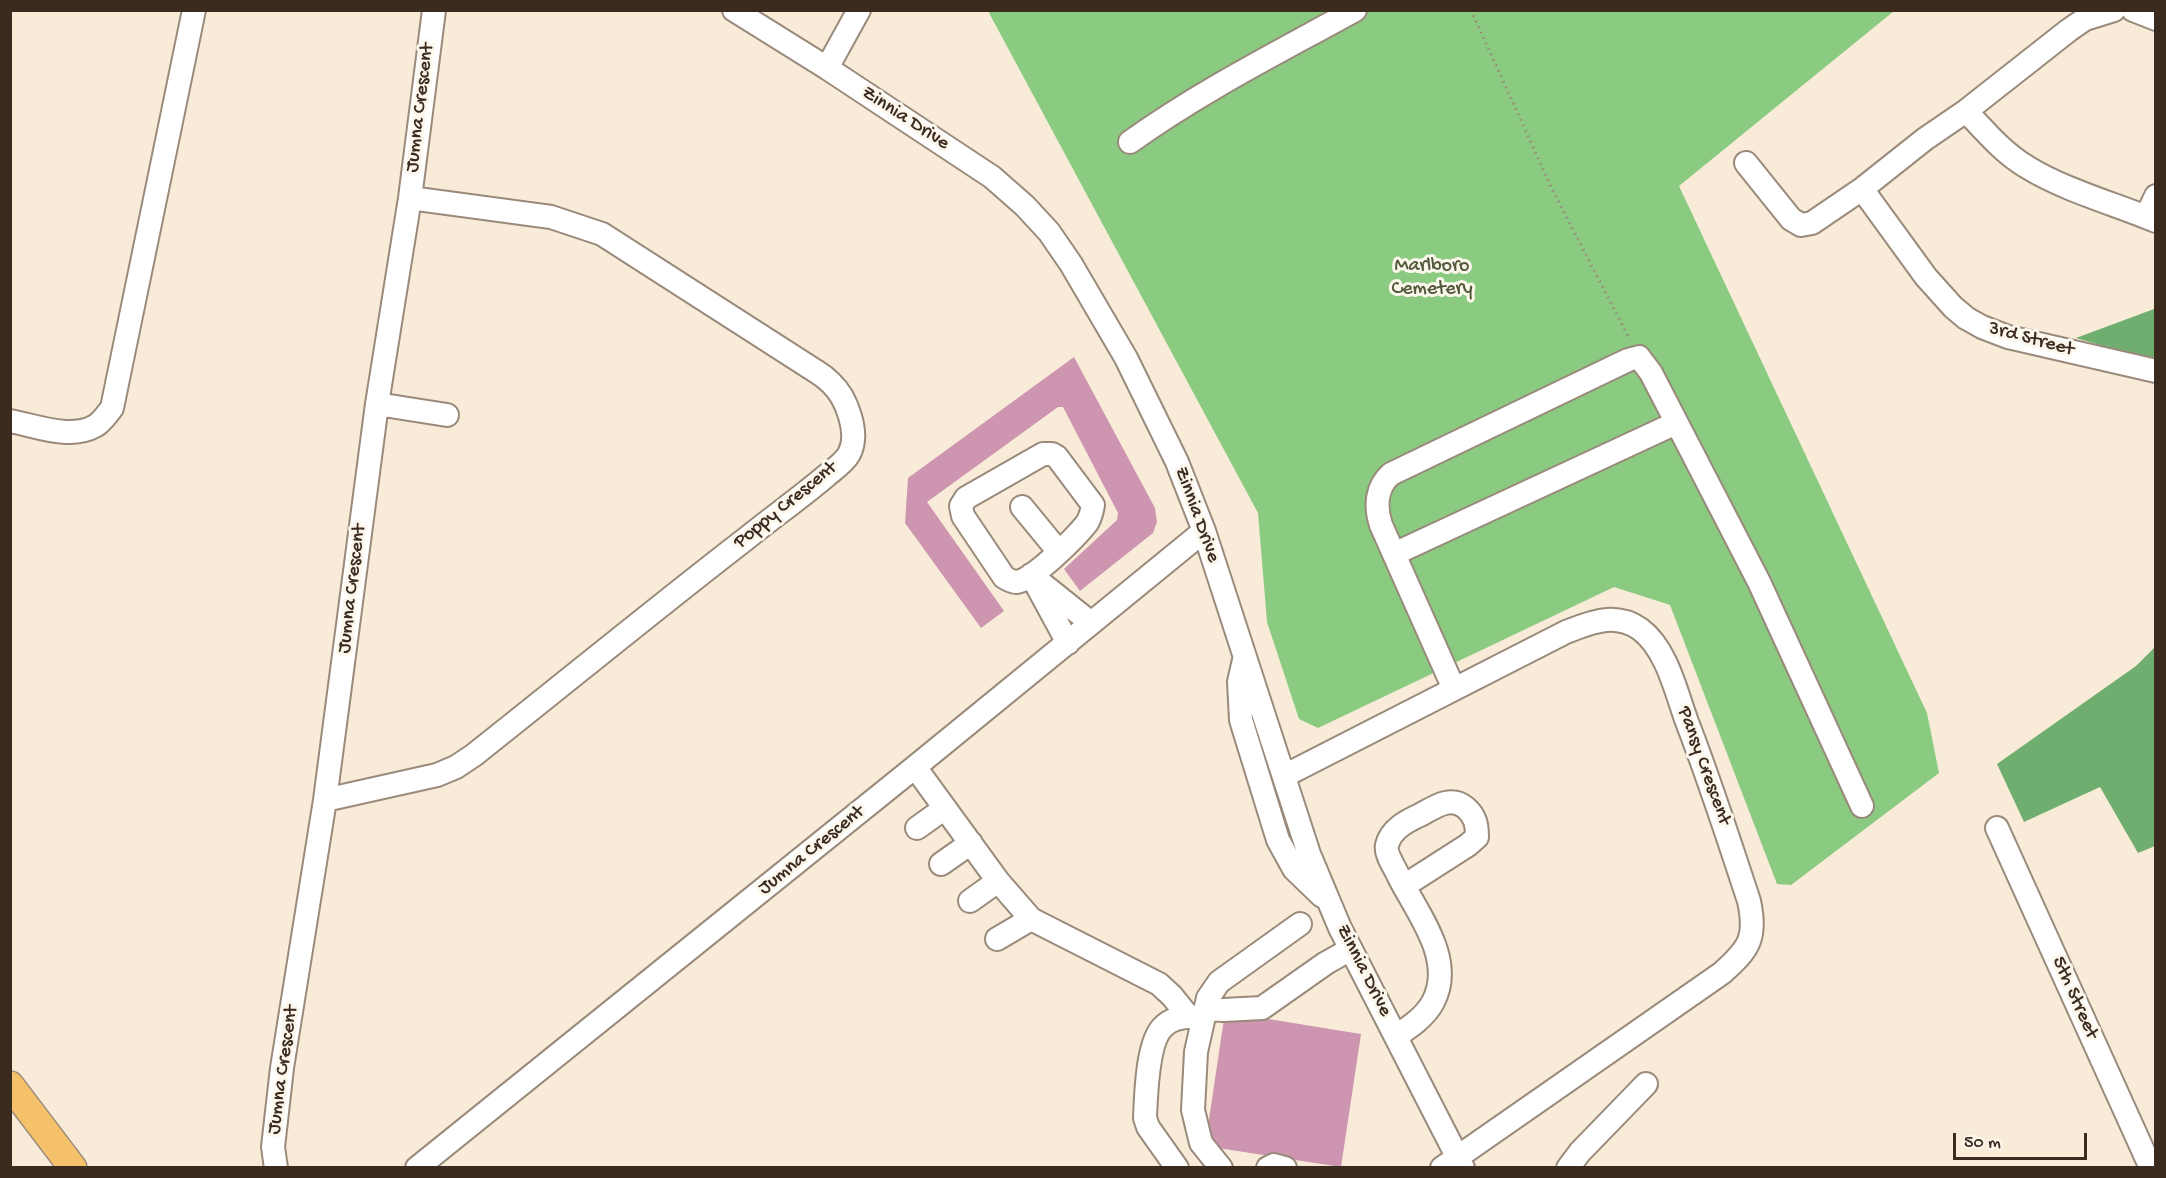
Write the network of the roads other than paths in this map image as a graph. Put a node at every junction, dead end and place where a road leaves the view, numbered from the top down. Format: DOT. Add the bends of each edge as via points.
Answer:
graph roads {
  1 [pos="194,10"];
  2 [pos="434,10"];
  3 [pos="734,10"];
  4 [pos="859,10"];
  5 [pos="1355,10"];
  6 [pos="2133,10"];
  7 [pos="2108,11"];
  8 [pos="2156,19"];
  9 [pos="827,68"];
  10 [pos="1966,111"];
  11 [pos="1130,142"];
  12 [pos="1746,163"];
  13 [pos="1862,189"];
  14 [pos="2156,196"];
  15 [pos="410,198"];
  16 [pos="2151,219"];
  17 [pos="2156,371"];
  18 [pos="377,404"];
  19 [pos="447,415"];
  20 [pos="10,421"];
  21 [pos="1676,423"];
  22 [pos="1022,507"];
  23 [pos="1204,531"];
  24 [pos="1059,552"];
  25 [pos="1394,554"];
  26 [pos="1031,574"];
  27 [pos="1091,623"];
  28 [pos="1068,643"];
  29 [pos="1245,655"];
  30 [pos="1454,689"];
  31 [pos="915,767"];
  32 [pos="1284,776"];
  33 [pos="325,800"];
  34 [pos="1862,806"];
  35 [pos="945,807"];
  36 [pos="917,828"];
  37 [pos="1997,828"];
  38 [pos="971,843"];
  39 [pos="941,864"];
  40 [pos="998,881"];
  41 [pos="1404,886"];
  42 [pos="969,901"];
  43 [pos="1329,903"];
  44 [pos="1031,919"];
  45 [pos="1300,924"];
  46 [pos="997,939"];
  47 [pos="1351,950"];
  48 [pos="1198,1014"];
  49 [pos="1396,1036"];
  50 [pos="1646,1084"];
  51 [pos="10,1085"];
  52 [pos="1455,1164"];
  53 [pos="2152,1164"];
  54 [pos="73,1167"];
  55 [pos="276,1167"];
  56 [pos="417,1167"];
  57 [pos="1177,1167"];
  58 [pos="1221,1167"];
  59 [pos="1268,1167"];
  60 [pos="1285,1167"];
  61 [pos="1568,1167"];
  1 -- 20 [label="street" via="112,408 97,425 82,432"];
  2 -- 15 [label="street, Jumna Crescent"];
  3 -- 9 [label="street, Zinnia Drive"];
  4 -- 9 [label="street"];
  5 -- 11 [label="street" via="1211,89"];
  6 -- 8 [label="street"];
  7 -- 10 [label="street" via="2069,30"];
  9 -- 23 [label="street, Zinnia Drive" via="992,177 1049,232 1126,358 1177,462"];
  10 -- 13 [label="street"];
  10 -- 16 [label="street" via="2003,150 2026,167"];
  12 -- 13 [label="street" via="1791,219 1801,225 1812,223"];
  13 -- 17 [label="street, 3rd Street" via="1926,277 1966,318 2008,337"];
  14 -- 16 [label="street"];
  15 -- 18 [label="street, Jumna Crescent"];
  15 -- 33 [label="street, Poppy Crescent" via="551,217 602,234 832,384 848,410 852,444 845,459 819,482 474,755 437,775"];
  18 -- 19 [label="street"];
  18 -- 33 [label="street, Jumna Crescent"];
  21 -- 25 [label="street"];
  21 -- 25 [label="street" via="1639,357 1628,360 1391,474 1379,491 1377,514"];
  21 -- 34 [label="street" via="1759,582"];
  22 -- 24 [label="street"];
  23 -- 27 [label="street, Jumna Crescent"];
  23 -- 29 [label="street, Zinnia Drive"];
  24 -- 26 [label="street"];
  24 -- 26 [label="street" via="1088,521 1093,505 1052,454 1043,454 966,498 963,516 1004,577 1017,582"];
  25 -- 30 [label="street"];
  26 -- 27 [label="street"];
  26 -- 28 [label="street"];
  27 -- 28 [label="street, Jumna Crescent"];
  28 -- 31 [label="street, Jumna Crescent"];
  29 -- 32 [label="street, Zinnia Drive"];
  29 -- 43 [label="street" via="1239,681 1241,720 1278,840 1294,869"];
  30 -- 32 [label="street, Pansy Crescent"];
  30 -- 52 [label="street, Pansy Crescent" via="1593,622 1618,620 1639,629 1653,642 1670,677 1711,786 1749,901 1752,922 1746,950 1722,973"];
  31 -- 35 [label="street"];
  31 -- 56 [label="street, Jumna Crescent"];
  32 -- 43 [label="street, Zinnia Drive"];
  33 -- 55 [label="street, Jumna Crescent" via="282,1068 273,1147"];
  35 -- 36 [label="street"];
  35 -- 38 [label="street"];
  37 -- 53 [label="street, 5th Street"];
  38 -- 39 [label="street"];
  38 -- 40 [label="street"];
  40 -- 42 [label="street"];
  40 -- 44 [label="street"];
  41 -- 49 [label="street" via="1436,947 1440,971 1433,1003"];
  43 -- 47 [label="street, Zinnia Drive"];
  44 -- 46 [label="street"];
  44 -- 48 [label="street" via="1159,984"];
  45 -- 48 [label="street" via="1219,982"];
  47 -- 48 [label="street" via="1262,1008"];
  47 -- 49 [label="street, Zinnia Drive"];
  48 -- 57 [label="street" via="1165,1025 1156,1035 1146,1098 1148,1127"];
  48 -- 58 [label="street" via="1193,1110 1201,1143"];
  49 -- 52 [label="street, Zinnia Drive"];
  50 -- 61 [label="street"];
  51 -- 54 [label="main road"];
  59 -- 60 [label="street"];
}
